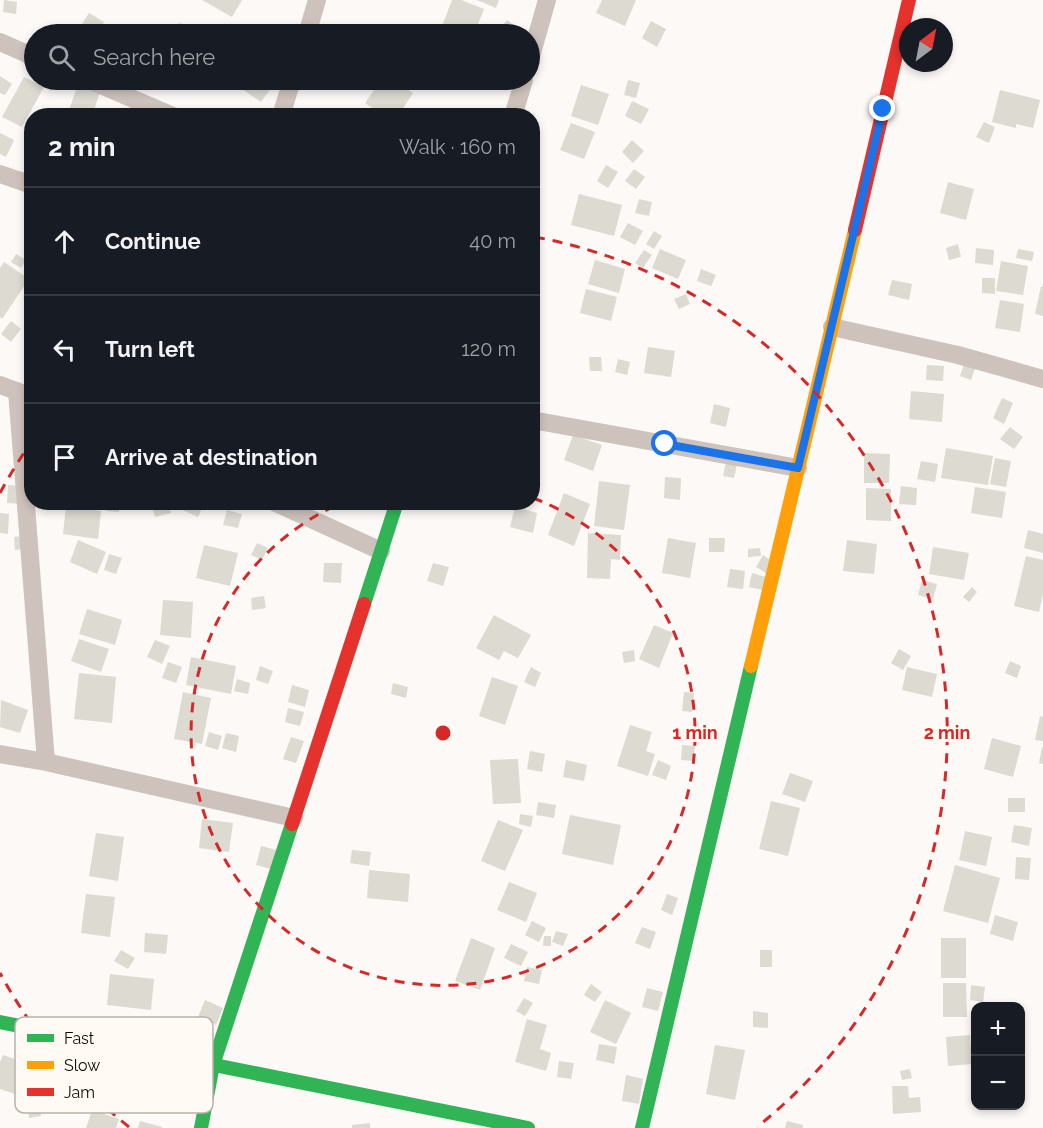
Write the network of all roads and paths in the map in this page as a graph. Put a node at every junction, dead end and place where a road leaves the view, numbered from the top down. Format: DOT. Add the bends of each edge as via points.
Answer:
graph roads {
  1 [pos="317,0"];
  2 [pos="547,0"];
  3 [pos="909,0"];
  4 [pos="310,24"];
  5 [pos="540,25"];
  6 [pos="0,42"];
  7 [pos="24,53"];
  8 [pos="112,90"];
  9 [pos="289,90"];
  10 [pos="521,90"];
  11 [pos="154,108"];
  12 [pos="283,108"];
  13 [pos="515,108"];
  14 [pos="0,174"];
  15 [pos="24,182"];
  16 [pos="832,327"];
  17 [pos="1043,379"];
  18 [pos="16,391"];
  19 [pos="540,421"];
  20 [pos="798,468"];
  21 [pos="24,490"];
  22 [pos="26,510"];
  23 [pos="291,510"];
  24 [pos="394,510"];
  25 [pos="381,550"];
  26 [pos="0,754"];
  27 [pos="46,762"];
  28 [pos="294,818"];
  29 [pos="0,1022"];
  30 [pos="15,1025"];
  31 [pos="213,1065"];
  32 [pos="204,1113"];
  33 [pos="201,1128"];
  34 [pos="528,1128"];
  35 [pos="642,1128"];
  1 -- 4 [label="street"];
  2 -- 5 [label="street"];
  3 -- 16 [label="street"];
  6 -- 7 [label="street"];
  8 -- 11 [label="street"];
  9 -- 12 [label="street"];
  10 -- 13 [label="street"];
  14 -- 15 [label="street"];
  16 -- 17 [label="street"];
  16 -- 20 [label="street"];
  18 -- 21 [label="street"];
  19 -- 20 [label="street"];
  20 -- 35 [label="street"];
  22 -- 27 [label="street"];
  23 -- 25 [label="street"];
  24 -- 25 [label="street"];
  25 -- 28 [label="street"];
  26 -- 27 [label="street"];
  27 -- 28 [label="street"];
  28 -- 31 [label="street"];
  29 -- 30 [label="street"];
  31 -- 34 [label="street"];
  32 -- 33 [label="street"];
}
